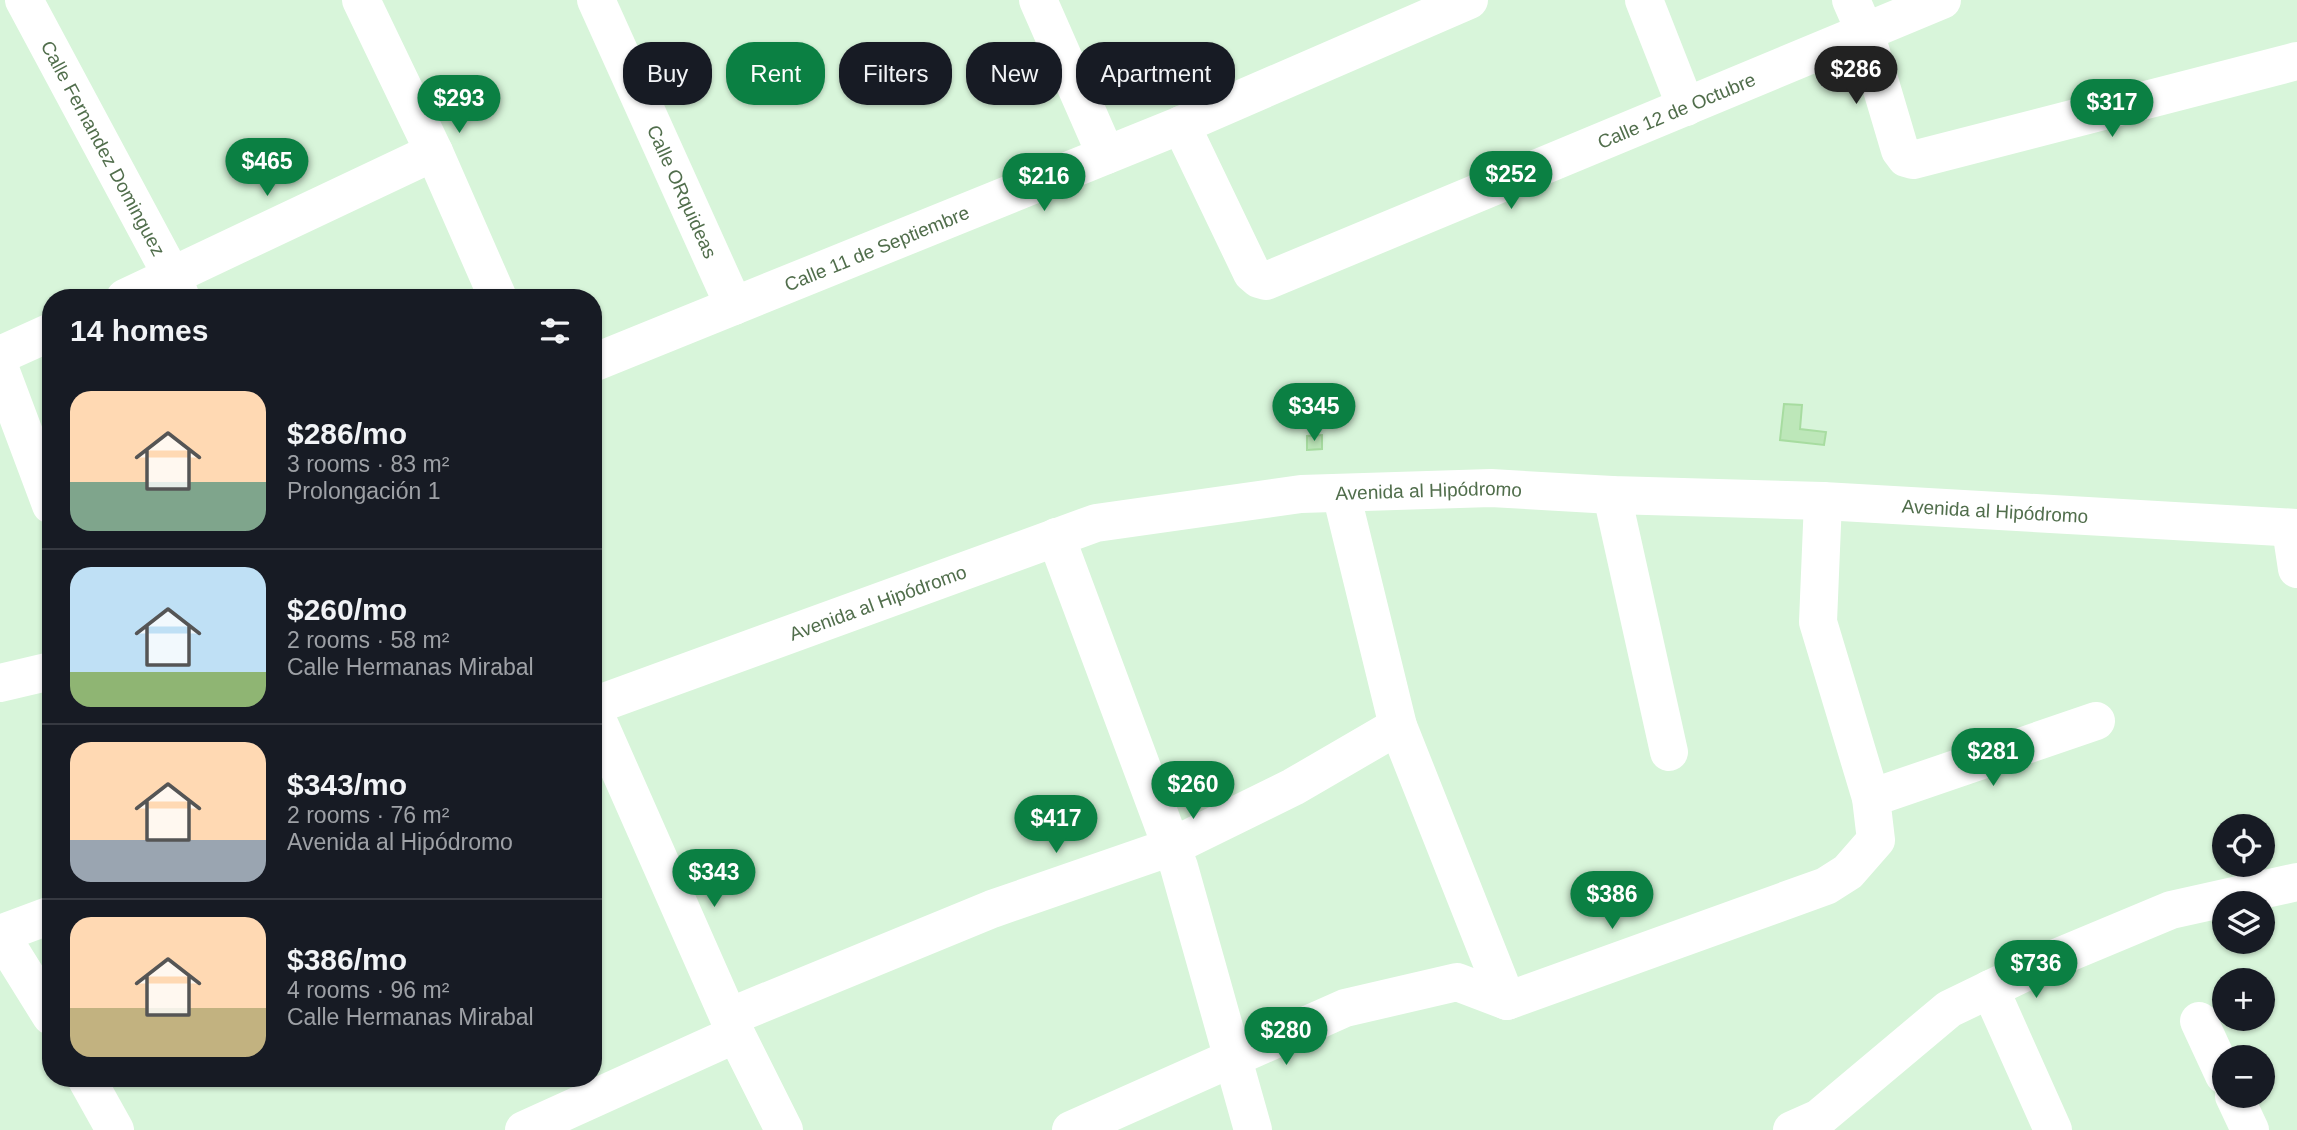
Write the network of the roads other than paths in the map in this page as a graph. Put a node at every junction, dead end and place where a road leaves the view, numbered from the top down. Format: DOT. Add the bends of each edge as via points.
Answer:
graph roads {
  1 [pos="24,0"];
  2 [pos="361,0"];
  3 [pos="596,0"];
  4 [pos="1038,0"];
  5 [pos="1644,0"];
  6 [pos="1942,0"];
  7 [pos="1454,3"];
  8 [pos="1858,16"];
  9 [pos="2297,61"];
  10 [pos="1686,107"];
  11 [pos="1181,125"];
  12 [pos="433,152"];
  13 [pos="1106,155"];
  14 [pos="177,287"];
  15 [pos="494,289"];
  16 [pos="734,306"];
  17 [pos="42,336"];
  18 [pos="0,355"];
  19 [pos="602,359"];
  20 [pos="0,369"];
  21 [pos="42,481"];
  22 [pos="1341,493"];
  23 [pos="1612,495"];
  24 [pos="1823,500"];
  25 [pos="2294,528"];
  26 [pos="1056,537"];
  27 [pos="2297,569"];
  28 [pos="42,673"];
  29 [pos="0,683"];
  30 [pos="602,705"];
  31 [pos="2096,721"];
  32 [pos="1398,726"];
  33 [pos="602,728"];
  34 [pos="1669,752"];
  35 [pos="1871,798"];
  36 [pos="1171,847"];
  37 [pos="2297,882"];
  38 [pos="42,918"];
  39 [pos="0,934"];
  40 [pos="1990,989"];
  41 [pos="1507,1001"];
  42 [pos="42,1002"];
  43 [pos="2199,1021"];
  44 [pos="733,1026"];
  45 [pos="2212,1049"];
  46 [pos="1233,1059"];
  47 [pos="91,1087"];
  48 [pos="2240,1108"];
  49 [pos="115,1130"];
  50 [pos="524,1130"];
  51 [pos="784,1130"];
  52 [pos="1071,1130"];
  53 [pos="1253,1130"];
  54 [pos="1792,1130"];
  55 [pos="2053,1130"];
  56 [pos="2250,1130"];
  1 -- 14 [label="street, Calle Fernandez Dominguez"];
  2 -- 12 [label="street"];
  3 -- 16 [label="street, Calle ORquideas"];
  4 -- 13 [label="street"];
  5 -- 10 [label="street"];
  6 -- 8 [label="street, Calle 12 de Octubre"];
  7 -- 11 [label="street, Calle 11 de Septiembre"];
  8 -- 9 [label="street" via="1900,150 1913,160"];
  8 -- 10 [label="street, Calle 12 de Octubre"];
  10 -- 11 [label="street, Calle 12 de Octubre" via="1266,281 1252,273"];
  11 -- 13 [label="street, Calle 11 de Septiembre"];
  12 -- 14 [label="street"];
  12 -- 15 [label="street"];
  13 -- 16 [label="street, Calle 11 de Septiembre"];
  16 -- 19 [label="street, Calle 11 de Septiembre"];
  17 -- 18 [label="street"];
  20 -- 21 [label="street"];
  22 -- 23 [label="street, Avenida al Hipódromo" via="1490,488"];
  22 -- 26 [label="street, Avenida al Hipódromo" via="1301,494 1096,523"];
  22 -- 32 [label="street"];
  23 -- 24 [label="street, Avenida al Hipódromo"];
  23 -- 34 [label="street"];
  24 -- 25 [label="street, Avenida al Hipódromo"];
  24 -- 35 [label="street" via="1818,622"];
  25 -- 27 [label="street"];
  26 -- 30 [label="street, Avenida al Hipódromo"];
  26 -- 36 [label="street"];
  28 -- 29 [label="street"];
  31 -- 35 [label="street"];
  32 -- 36 [label="street" via="1293,787"];
  32 -- 41 [label="street"];
  33 -- 44 [label="street"];
  35 -- 41 [label="street" via="1876,840 1848,872 1826,886"];
  36 -- 44 [label="street" via="992,909"];
  36 -- 46 [label="street"];
  37 -- 40 [label="street" via="2171,910"];
  38 -- 39 [label="street"];
  39 -- 42 [label="street"];
  40 -- 54 [label="street" via="1949,1010 1819,1118"];
  40 -- 55 [label="street"];
  41 -- 46 [label="street" via="1457,982 1345,1008"];
  43 -- 45 [label="street"];
  44 -- 50 [label="street"];
  44 -- 51 [label="street"];
  46 -- 52 [label="street"];
  46 -- 53 [label="street"];
  47 -- 49 [label="street"];
  48 -- 56 [label="street"];
}
